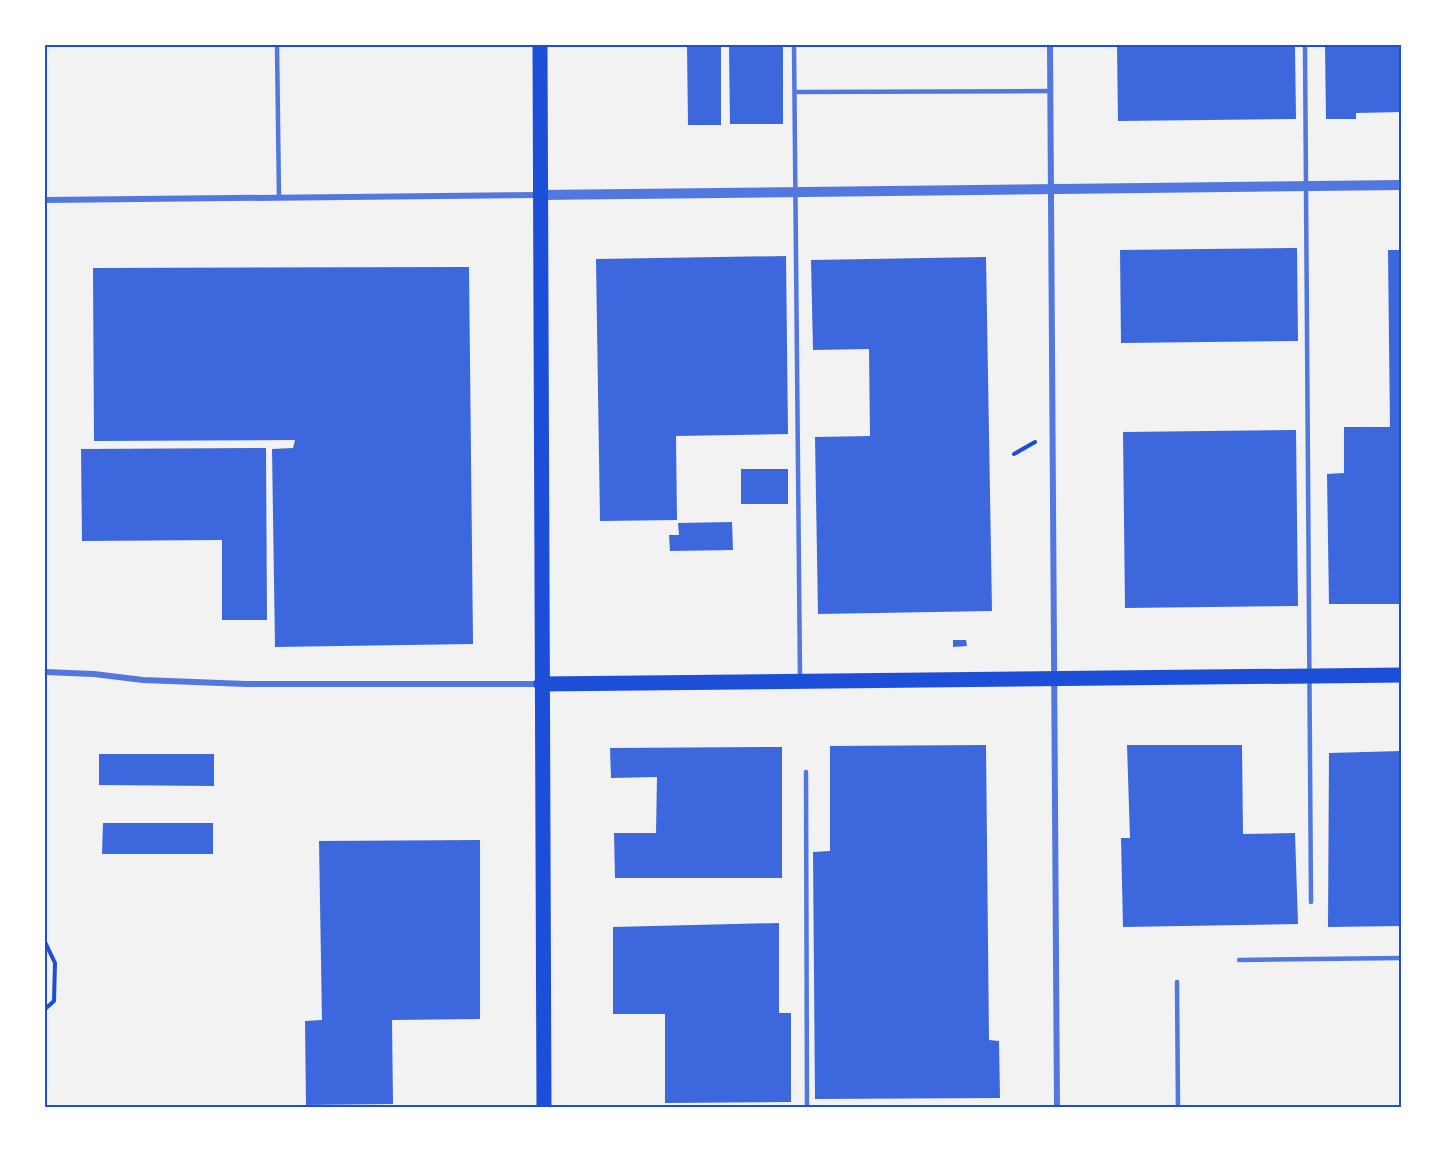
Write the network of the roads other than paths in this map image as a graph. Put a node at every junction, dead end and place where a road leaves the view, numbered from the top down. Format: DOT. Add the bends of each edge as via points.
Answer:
graph roads {
  1 [pos="277,45"];
  2 [pos="540,45"];
  3 [pos="794,45"];
  4 [pos="1050,45"];
  5 [pos="1305,45"];
  6 [pos="1050,91"];
  7 [pos="795,92"];
  8 [pos="1402,185"];
  9 [pos="1306,186"];
  10 [pos="1050,189"];
  11 [pos="795,192"];
  12 [pos="539,195"];
  13 [pos="279,198"];
  14 [pos="45,200"];
  15 [pos="45,672"];
  16 [pos="1310,675"];
  17 [pos="1402,675"];
  18 [pos="1054,678"];
  19 [pos="800,681"];
  20 [pos="542,684"];
  21 [pos="806,772"];
  22 [pos="1311,902"];
  23 [pos="1402,958"];
  24 [pos="1239,960"];
  25 [pos="1177,982"];
  26 [pos="544,1108"];
  27 [pos="807,1108"];
  28 [pos="1057,1108"];
  29 [pos="1178,1108"];
  1 -- 13 [label="lane"];
  2 -- 12 [label="main road"];
  3 -- 7 [label="lane"];
  4 -- 6 [label="street"];
  5 -- 9 [label="lane"];
  6 -- 7 [label="lane"];
  6 -- 10 [label="street"];
  7 -- 11 [label="lane"];
  8 -- 9 [label="street"];
  9 -- 10 [label="street"];
  9 -- 16 [label="lane"];
  10 -- 11 [label="street"];
  10 -- 18 [label="street"];
  11 -- 12 [label="street"];
  11 -- 19 [label="lane"];
  12 -- 13 [label="street"];
  12 -- 20 [label="main road"];
  13 -- 14 [label="street"];
  15 -- 20 [label="street" via="246,684"];
  16 -- 17 [label="main road"];
  16 -- 18 [label="main road"];
  16 -- 22 [label="lane"];
  18 -- 19 [label="main road"];
  18 -- 28 [label="street"];
  19 -- 20 [label="main road"];
  20 -- 26 [label="main road"];
  21 -- 27 [label="lane"];
  23 -- 24 [label="lane"];
  25 -- 29 [label="lane"];
}
